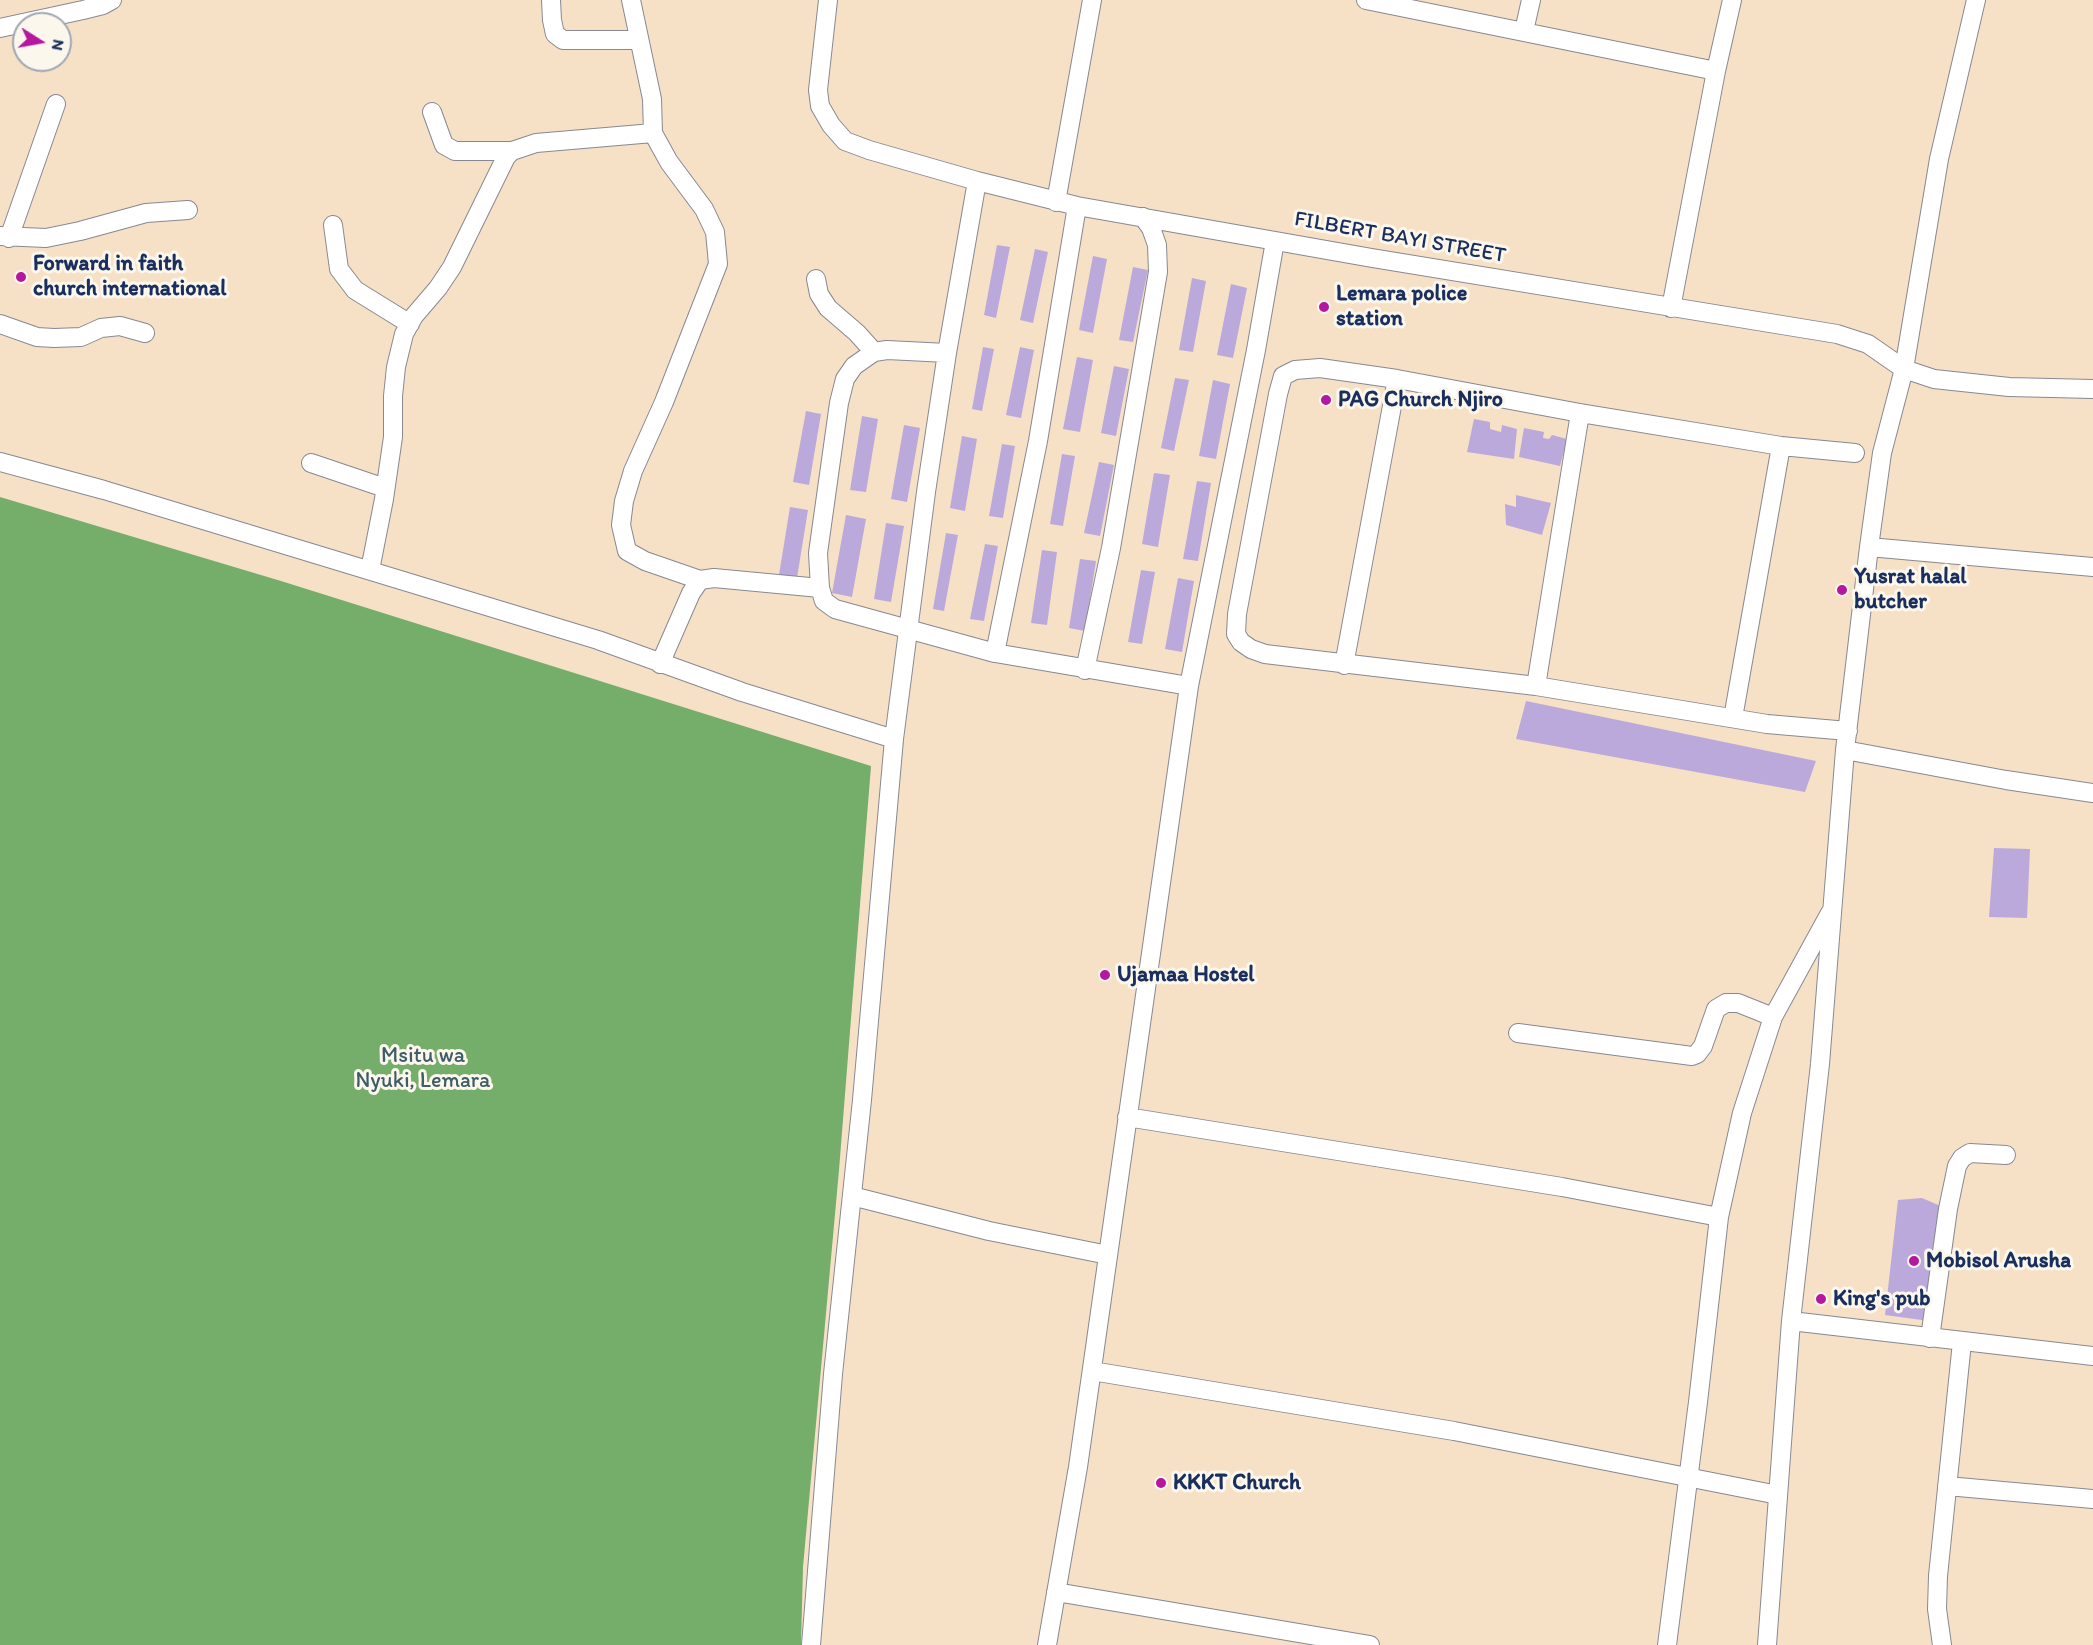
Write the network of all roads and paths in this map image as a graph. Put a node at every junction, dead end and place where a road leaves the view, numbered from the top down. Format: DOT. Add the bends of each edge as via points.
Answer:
graph roads {
  1 [pos="112,0"];
  2 [pos="551,0"];
  3 [pos="631,0"];
  4 [pos="828,0"];
  5 [pos="1092,0"];
  6 [pos="1366,0"];
  7 [pos="1531,0"];
  8 [pos="1732,0"];
  9 [pos="1976,0"];
  10 [pos="0,28"];
  11 [pos="1524,31"];
  12 [pos="639,40"];
  13 [pos="1716,71"];
  14 [pos="56,104"];
  15 [pos="432,112"];
  16 [pos="653,133"];
  17 [pos="512,152"];
  18 [pos="977,181"];
  19 [pos="1056,202"];
  20 [pos="1077,206"];
  21 [pos="188,210"];
  22 [pos="1143,217"];
  23 [pos="333,225"];
  24 [pos="4,237"];
  25 [pos="1275,241"];
  26 [pos="816,279"];
  27 [pos="1671,308"];
  28 [pos="0,324"];
  29 [pos="410,324"];
  30 [pos="145,333"];
  31 [pos="874,352"];
  32 [pos="947,353"];
  33 [pos="1904,369"];
  34 [pos="1397,379"];
  35 [pos="2093,389"];
  36 [pos="1580,413"];
  37 [pos="1781,446"];
  38 [pos="1856,453"];
  39 [pos="0,462"];
  40 [pos="311,463"];
  41 [pos="385,488"];
  42 [pos="1869,547"];
  43 [pos="2093,567"];
  44 [pos="370,570"];
  45 [pos="700,580"];
  46 [pos="820,588"];
  47 [pos="908,630"];
  48 [pos="995,653"];
  49 [pos="660,664"];
  50 [pos="1344,664"];
  51 [pos="1084,670"];
  52 [pos="1189,686"];
  53 [pos="1536,686"];
  54 [pos="1733,718"];
  55 [pos="1848,730"];
  56 [pos="894,739"];
  57 [pos="1845,750"];
  58 [pos="2093,793"];
  59 [pos="1833,909"];
  60 [pos="1773,1017"];
  61 [pos="1518,1033"];
  62 [pos="1127,1117"];
  63 [pos="2006,1155"];
  64 [pos="852,1196"];
  65 [pos="1719,1217"];
  66 [pos="1108,1255"];
  67 [pos="1791,1321"];
  68 [pos="1930,1338"];
  69 [pos="1962,1342"];
  70 [pos="2093,1356"];
  71 [pos="1092,1371"];
  72 [pos="1689,1476"];
  73 [pos="1947,1486"];
  74 [pos="1778,1495"];
  75 [pos="2093,1499"];
  76 [pos="1056,1592"];
  77 [pos="811,1645"];
  78 [pos="1047,1645"];
  79 [pos="1370,1645"];
  80 [pos="1667,1645"];
  81 [pos="1767,1645"];
  82 [pos="1942,1645"];
  1 -- 10 [label="street"];
  2 -- 12 [label="street" via="555,34 563,40"];
  3 -- 12 [label="street"];
  4 -- 18 [label="street, FILBERT BAYI STREET" via="818,90 820,106 831,125 845,141"];
  5 -- 19 [label="street"];
  6 -- 11 [label="street"];
  7 -- 11 [label="street"];
  8 -- 13 [label="street"];
  9 -- 33 [label="street" via="1939,159"];
  11 -- 13 [label="street"];
  12 -- 16 [label="street" via="652,99"];
  13 -- 27 [label="street"];
  14 -- 24 [label="street"];
  15 -- 17 [label="street" via="444,145 455,151"];
  16 -- 17 [label="street" via="536,143"];
  16 -- 45 [label="street" via="704,209 715,232 718,264 633,471 621,525 627,552"];
  17 -- 29 [label="street" via="495,178 452,267"];
  18 -- 19 [label="street, FILBERT BAYI STREET"];
  18 -- 32 [label="street"];
  19 -- 20 [label="street, FILBERT BAYI STREET"];
  20 -- 22 [label="street, FILBERT BAYI STREET"];
  20 -- 48 [label="street" via="1038,441"];
  21 -- 24 [label="street" via="146,213 46,238"];
  22 -- 25 [label="street, FILBERT BAYI STREET"];
  22 -- 51 [label="street" via="1157,245 1158,272 1111,548"];
  23 -- 29 [label="street" via="339,269 356,290"];
  25 -- 27 [label="street, FILBERT BAYI STREET"];
  25 -- 52 [label="street" via="1257,350"];
  26 -- 31 [label="street" via="828,308"];
  27 -- 33 [label="street, FILBERT BAYI STREET" via="1837,334 1868,344"];
  28 -- 30 [label="street" via="37,337 81,338 101,328 120,326"];
  29 -- 41 [label="street" via="396,367 393,437"];
  31 -- 32 [label="street"];
  31 -- 46 [label="street" via="854,366 845,379 839,403 819,553"];
  32 -- 47 [label="street"];
  33 -- 35 [label="street, FILBERT BAYI STREET" via="1934,379 1990,385"];
  33 -- 42 [label="street" via="1882,453"];
  34 -- 36 [label="street"];
  34 -- 50 [label="street"];
  34 -- 50 [label="street" via="1320,368 1295,370 1283,376 1241,590 1236,634 1241,642 1265,654"];
  36 -- 37 [label="street"];
  36 -- 53 [label="street"];
  37 -- 38 [label="street"];
  37 -- 54 [label="street"];
  39 -- 44 [label="street"];
  40 -- 41 [label="street"];
  41 -- 44 [label="street"];
  42 -- 43 [label="street"];
  42 -- 55 [label="street"];
  44 -- 49 [label="street" via="598,640"];
  45 -- 46 [label="street"];
  45 -- 49 [label="street"];
  46 -- 47 [label="street" via="824,602 835,609"];
  47 -- 48 [label="street"];
  47 -- 56 [label="street"];
  48 -- 51 [label="street"];
  49 -- 56 [label="street"];
  50 -- 53 [label="street"];
  51 -- 52 [label="street"];
  52 -- 62 [label="street"];
  53 -- 54 [label="street"];
  54 -- 55 [label="street"];
  55 -- 57 [label="street"];
  56 -- 64 [label="street"];
  57 -- 58 [label="street"];
  57 -- 59 [label="street"];
  59 -- 60 [label="street"];
  59 -- 67 [label="street"];
  60 -- 61 [label="street" via="1738,1003 1726,1003 1716,1009 1703,1046 1692,1056"];
  60 -- 65 [label="street" via="1742,1113"];
  62 -- 65 [label="street" via="1562,1186"];
  62 -- 66 [label="street"];
  63 -- 68 [label="street" via="1970,1153 1957,1166"];
  64 -- 66 [label="street" via="989,1231"];
  64 -- 77 [label="street"];
  65 -- 72 [label="street"];
  66 -- 71 [label="street"];
  67 -- 68 [label="street"];
  67 -- 74 [label="street"];
  68 -- 69 [label="street"];
  69 -- 70 [label="street"];
  69 -- 73 [label="street"];
  71 -- 72 [label="street" via="1454,1431"];
  71 -- 76 [label="street"];
  72 -- 74 [label="street"];
  72 -- 80 [label="street"];
  73 -- 75 [label="street"];
  73 -- 82 [label="street" via="1938,1576"];
  74 -- 81 [label="street"];
  76 -- 78 [label="street"];
  76 -- 79 [label="street"];
}
